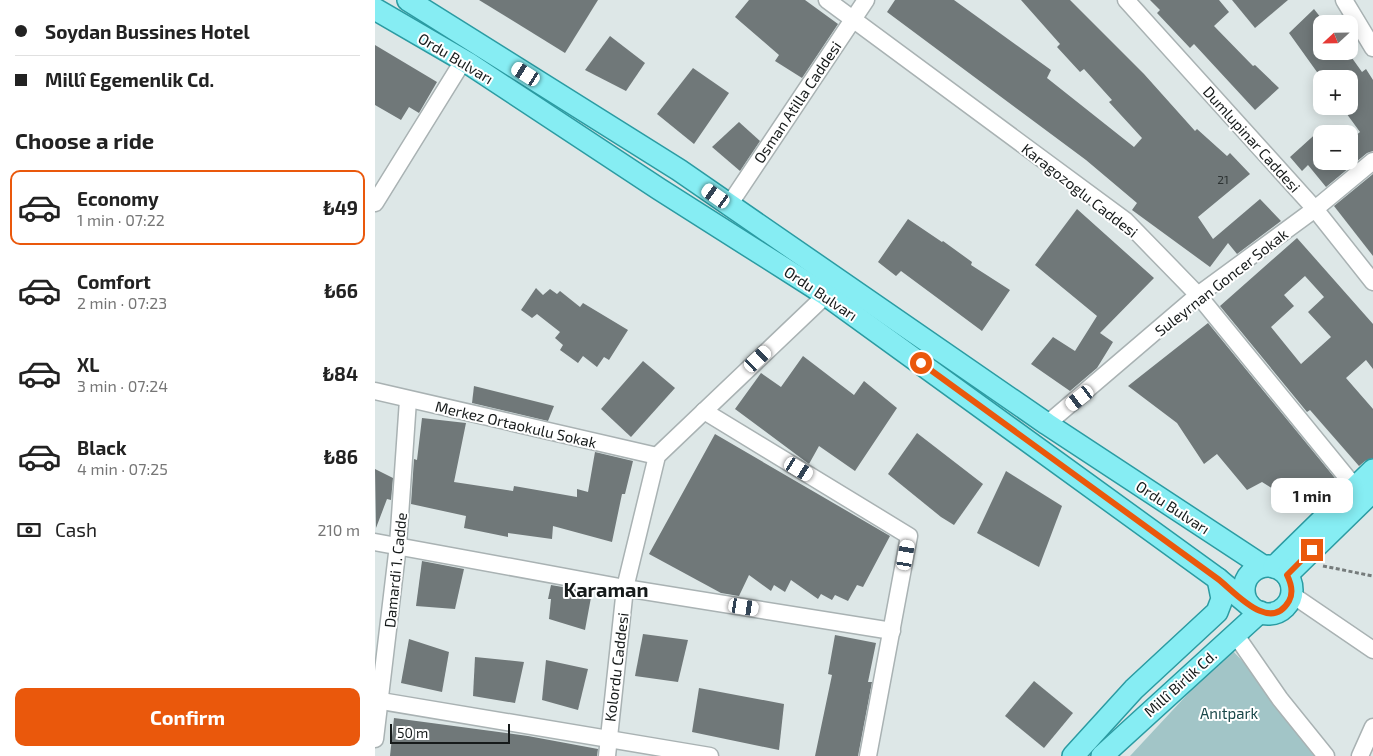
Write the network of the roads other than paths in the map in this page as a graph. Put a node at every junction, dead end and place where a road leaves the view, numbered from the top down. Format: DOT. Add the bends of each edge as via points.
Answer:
graph roads {
  1 [pos="407,0"];
  2 [pos="827,0"];
  3 [pos="866,0"];
  4 [pos="1126,0"];
  5 [pos="1344,0"];
  6 [pos="375,9"];
  7 [pos="852,19"];
  8 [pos="1373,48"];
  9 [pos="463,61"];
  10 [pos="1373,160"];
  11 [pos="375,203"];
  12 [pos="729,205"];
  13 [pos="1315,209"];
  14 [pos="1373,282"];
  15 [pos="827,295"];
  16 [pos="1198,296"];
  17 [pos="375,391"];
  18 [pos="408,400"];
  19 [pos="703,411"];
  20 [pos="1047,424"];
  21 [pos="657,456"];
  22 [pos="1373,470"];
  23 [pos="1364,489"];
  24 [pos="375,542"];
  25 [pos="398,545"];
  26 [pos="1283,573"];
  27 [pos="1218,579"];
  28 [pos="625,588"];
  29 [pos="1255,608"];
  30 [pos="892,632"];
  31 [pos="1235,634"];
  32 [pos="1373,650"];
  33 [pos="378,701"];
  34 [pos="1373,728"];
  35 [pos="608,737"];
  36 [pos="375,739"];
  37 [pos="607,756"];
  38 [pos="710,756"];
  39 [pos="868,756"];
  40 [pos="1073,756"];
  41 [pos="1101,756"];
  42 [pos="1325,756"];
  43 [pos="1360,756"];
  1 -- 12 [label="main road, Ordu Bulvarı" via="679,170"];
  2 -- 7 [label="street, Karagozoglu Caddesi"];
  3 -- 7 [label="street, Osman Atilla Caddesi"];
  4 -- 13 [label="street, Dumlupinar Caddesi"];
  5 -- 8 [label="street"];
  6 -- 9 [label="main road, Ordu Bulvarı"];
  7 -- 12 [label="street, Osman Atilla Caddesi"];
  7 -- 16 [label="street, Karagozoglu Caddesi" via="1126,221"];
  9 -- 11 [label="street"];
  9 -- 15 [label="main road, Ordu Bulvarı"];
  10 -- 13 [label="street, Suleyrnan Goncer Sokak"];
  12 -- 20 [label="main road, Ordu Bulvarı"];
  13 -- 14 [label="street, Dumlupinar Caddesi"];
  13 -- 16 [label="street, Suleyrnan Goncer Sokak"];
  15 -- 19 [label="street"];
  15 -- 27 [label="main road, Ordu Bulvarı"];
  16 -- 20 [label="street, Suleyrnan Goncer Sokak"];
  16 -- 23 [label="street, Karagozoglu Caddesi"];
  17 -- 18 [label="street, Merkez Ortaokulu Sokak"];
  18 -- 21 [label="street, Merkez Ortaokulu Sokak"];
  18 -- 25 [label="street, Damardi 1. Cadde"];
  19 -- 21 [label="street"];
  19 -- 30 [label="street" via="909,536"];
  20 -- 26 [label="main road, Ordu Bulvarı"];
  21 -- 28 [label="street, Kolordu Caddesi"];
  22 -- 23 [label="main road"];
  23 -- 26 [label="main road"];
  24 -- 25 [label="street"];
  25 -- 28 [label="street"];
  25 -- 33 [label="street, Damardi 1. Cadde"];
  26 -- 29 [label="main road" via="1289,602 1276,612"];
  26 -- 29 [label="main road" via="1249,574 1244,589"];
  26 -- 32 [label="street"];
  27 -- 29 [label="main road, Ordu Bulvarı"];
  27 -- 40 [label="main road, Millî Birlik Cd." via="1222,599 1217,612 1134,689"];
  28 -- 30 [label="street"];
  28 -- 35 [label="street, Kolordu Caddesi"];
  29 -- 31 [label="main road, Millî Birlik Cd."];
  30 -- 39 [label="street"];
  31 -- 41 [label="main road, Millî Birlik Cd."];
  31 -- 42 [label="street"];
  33 -- 35 [label="street"];
  33 -- 36 [label="street, Damardi 1. Cadde"];
  34 -- 43 [label="street"];
  35 -- 37 [label="street, Kolordu Caddesi"];
  35 -- 38 [label="street"];
}
